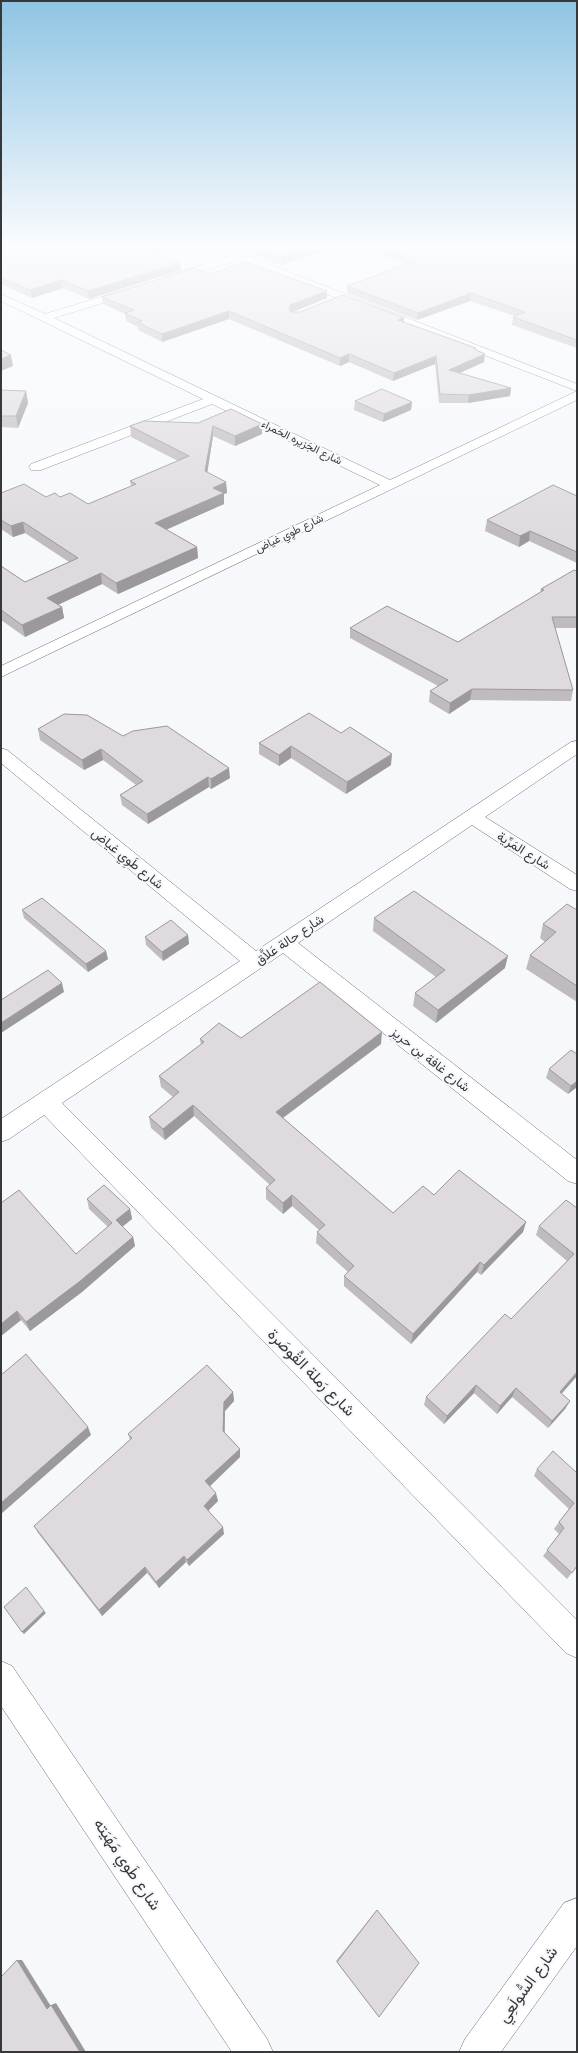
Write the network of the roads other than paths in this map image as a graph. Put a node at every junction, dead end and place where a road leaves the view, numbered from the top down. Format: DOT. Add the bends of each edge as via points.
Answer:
graph roads {
  1 [pos="98,344"];
  2 [pos="463,344"];
  3 [pos="577,388"];
  4 [pos="577,396"];
  5 [pos="213,399"];
  6 [pos="36,467"];
  7 [pos="391,485"];
  8 [pos="1,672"];
  9 [pos="577,746"];
  10 [pos="1,754"];
  11 [pos="472,817"];
  12 [pos="577,884"];
  13 [pos="284,943"];
  14 [pos="255,962"];
  15 [pos="46,1102"];
  16 [pos="1,1132"];
  17 [pos="577,1174"];
  18 [pos="577,1642"];
  19 [pos="1,1677"];
  20 [pos="577,1916"];
  21 [pos="254,2052"];
  22 [pos="478,2052"];
  1 -- 5 [label="street, شارع الجَزيره الحَمراء"];
  2 -- 3 [label="street"];
  4 -- 7 [label="street, شارع طَوِي غياض"];
  5 -- 6 [label="street"];
  5 -- 7 [label="street, شارع الجَزيره الحَمراء"];
  7 -- 8 [label="street, شارع طَوِي غياض"];
  9 -- 11 [label="street, شارع حالة عَلاَّق"];
  10 -- 14 [label="street, شارع طَوِي غياض"];
  11 -- 12 [label="street, شارع المَرِّية"];
  11 -- 13 [label="street, شارع حالة عَلاَّق"];
  13 -- 14 [label="street, شارع حالة عَلاَّق"];
  13 -- 17 [label="street, شارع غافة بن حريز"];
  14 -- 15 [label="street, شارع حالة عَلاَّق"];
  15 -- 16 [label="street, شارع حالة عَلاَّق"];
  15 -- 18 [label="street, شارع رَملة القُوصَرة"];
  19 -- 21 [label="street, شارع طَوي مَهَيَته"];
  20 -- 22 [label="street, شارع السُّولَعِي"];
}
